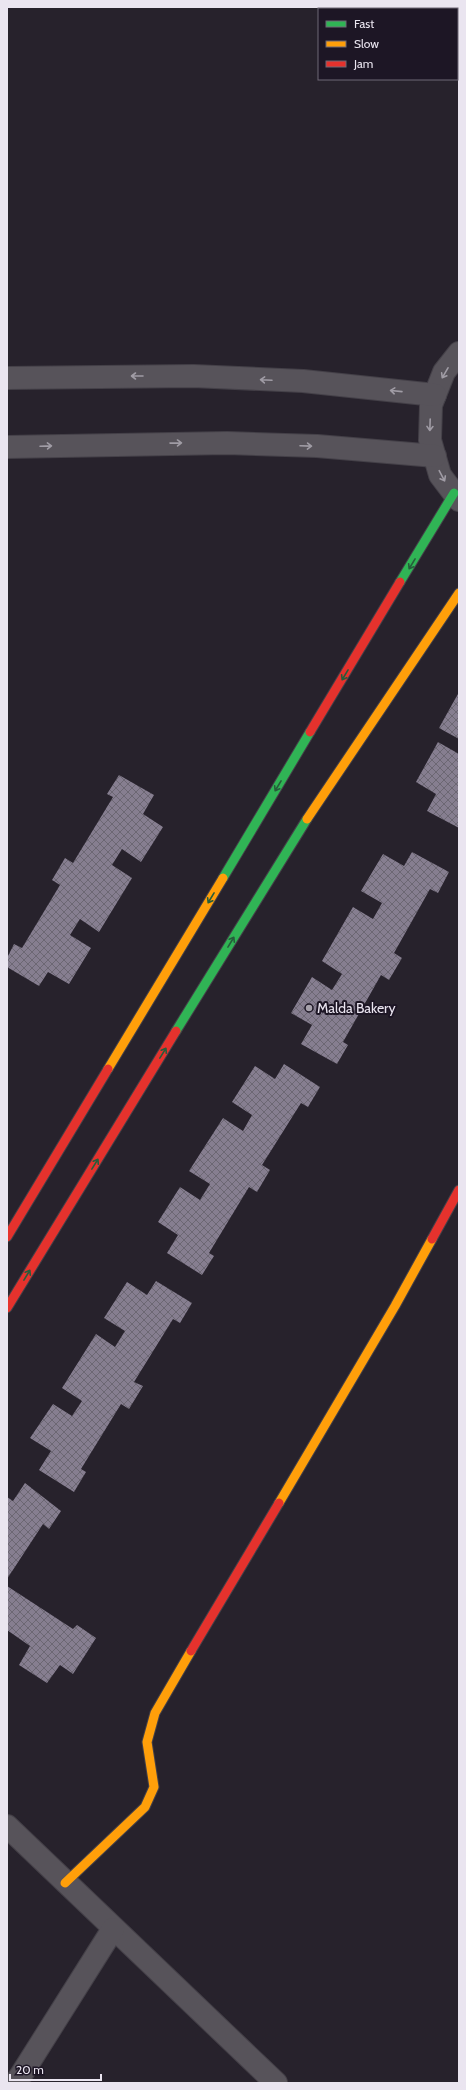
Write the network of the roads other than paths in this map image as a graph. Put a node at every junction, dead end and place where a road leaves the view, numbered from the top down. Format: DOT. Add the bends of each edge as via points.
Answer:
graph roads {
  1 [pos="459,353"];
  2 [pos="7,378"];
  3 [pos="435,395"];
  4 [pos="7,447"];
  5 [pos="435,456"];
  6 [pos="456,497"];
  7 [pos="459,593"];
  8 [pos="459,1190"];
  9 [pos="7,1237"];
  10 [pos="7,1308"];
  11 [pos="7,1826"];
  12 [pos="65,1883"];
  13 [pos="113,1929"];
  14 [pos="16,2083"];
  15 [pos="276,2083"];
  1 -- 3 [label="street, one-way" via="444,372"];
  3 -- 2 [label="street, one-way" via="303,381 193,376"];
  3 -- 5 [label="street, one-way" via="431,405 430,440"];
  4 -- 5 [label="street, one-way" via="227,443 317,446"];
  5 -- 6 [label="street, one-way" via="440,475"];
  6 -- 9 [label="street, one-way"];
  10 -- 7 [label="street, one-way" via="295,836"];
  8 -- 12 [label="street" via="395,1306 154,1713 147,1742 154,1787 145,1807"];
  11 -- 12 [label="street"];
  12 -- 13 [label="street"];
  13 -- 14 [label="street"];
  13 -- 15 [label="street"];
}
